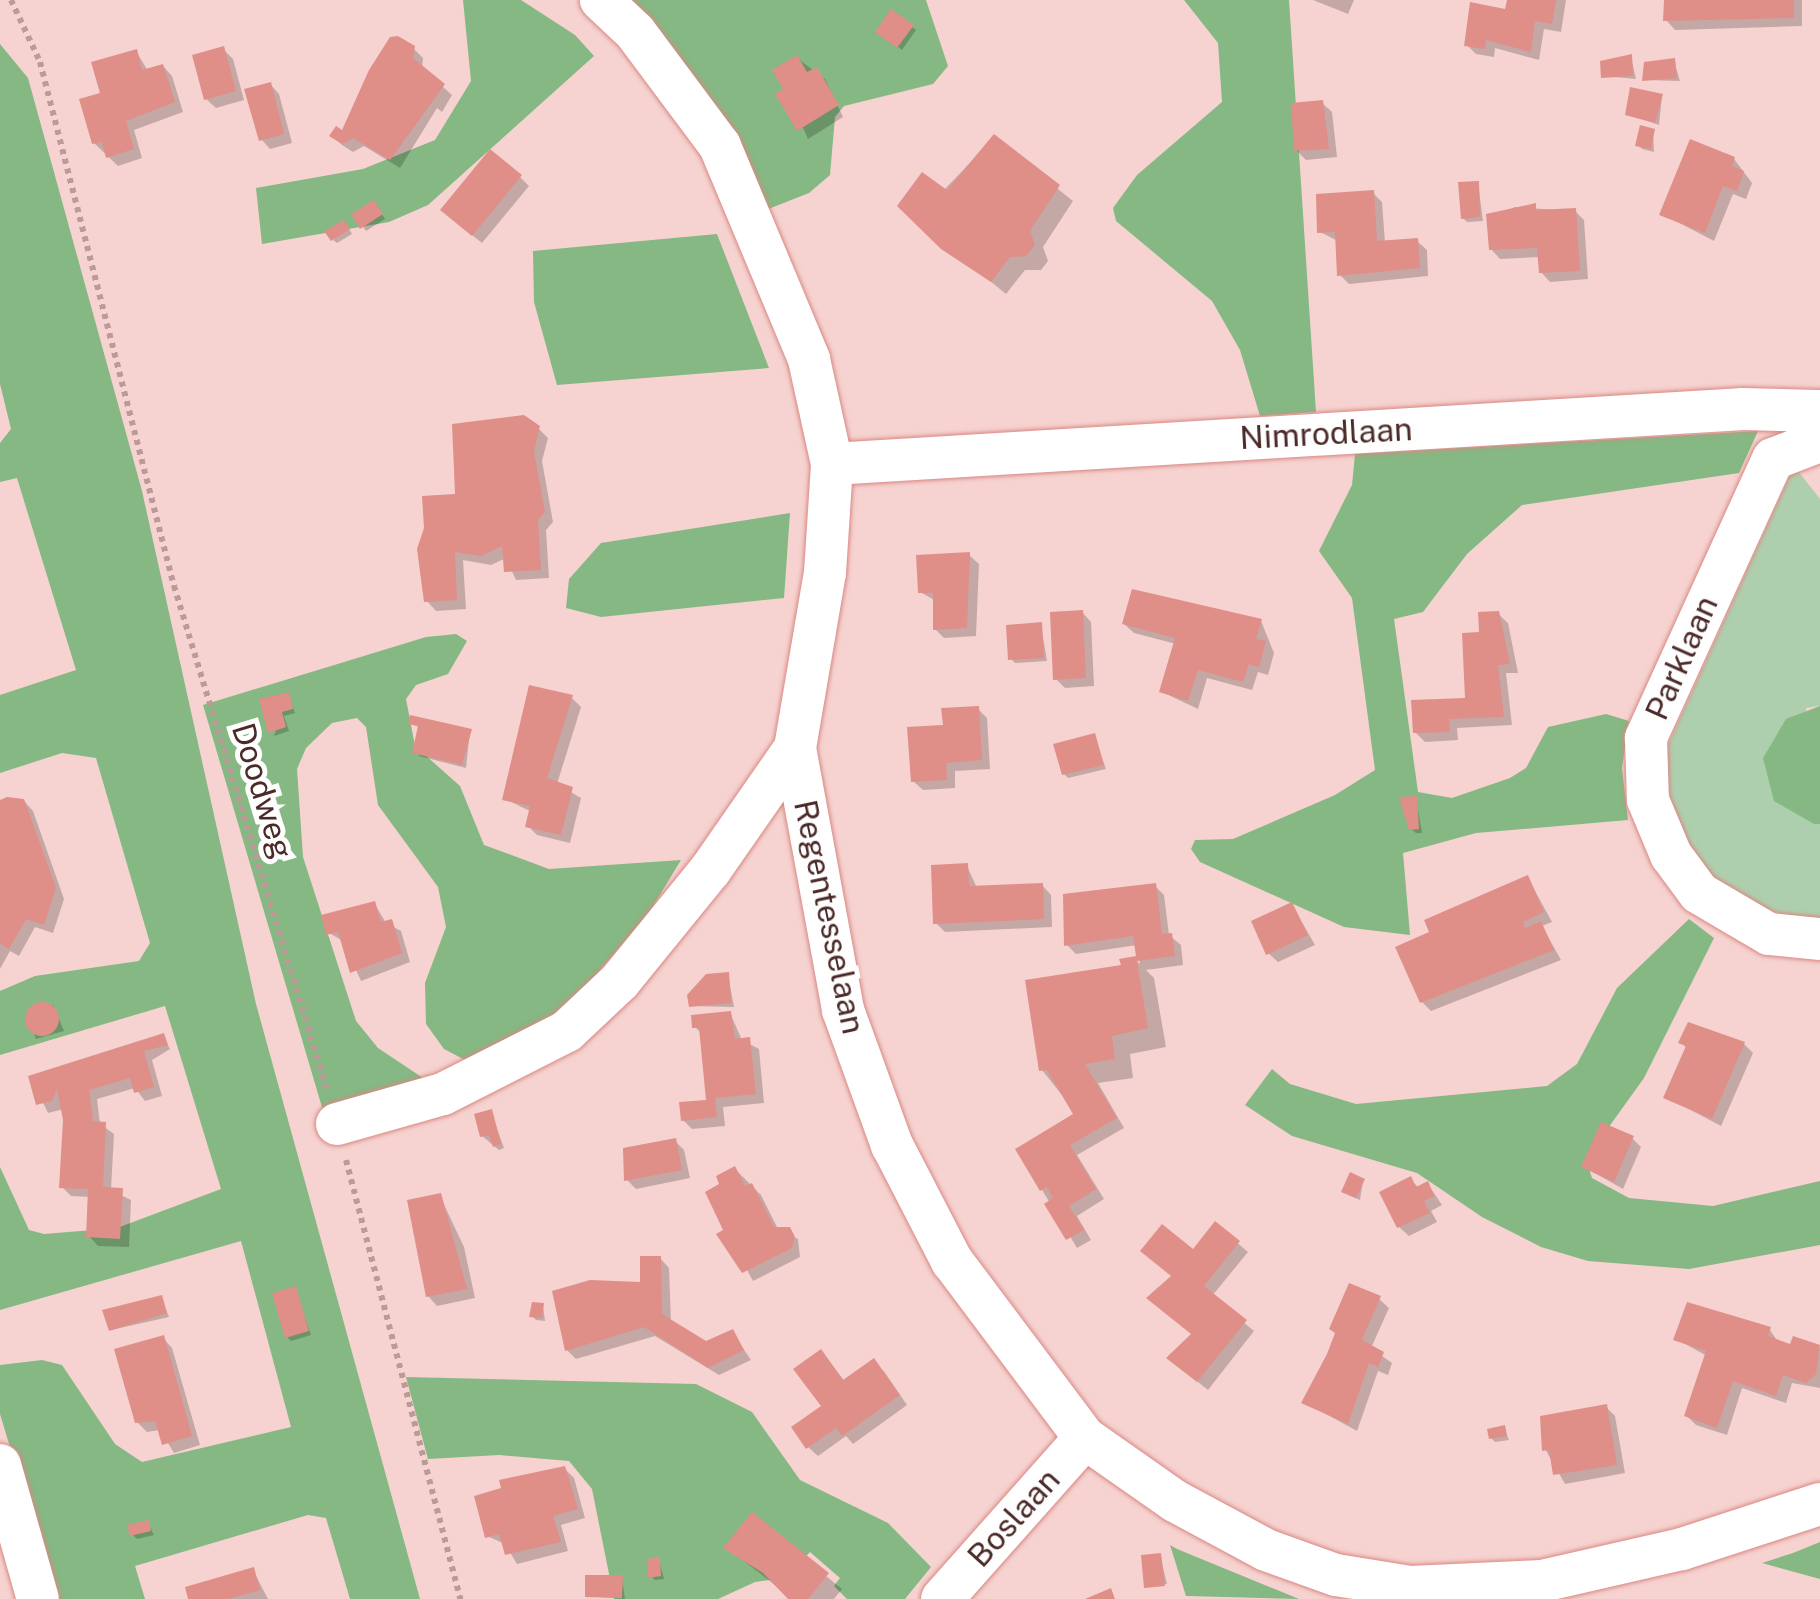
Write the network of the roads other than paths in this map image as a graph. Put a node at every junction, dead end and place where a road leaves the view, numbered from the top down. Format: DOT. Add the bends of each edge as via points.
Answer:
graph roads {
  1 [pos="601,0"];
  2 [pos="1820,411"];
  3 [pos="1820,441"];
  4 [pos="832,464"];
  5 [pos="795,748"];
  6 [pos="1820,938"];
  7 [pos="337,1124"];
  8 [pos="1085,1438"];
  9 [pos="0,1465"];
  10 [pos="1820,1504"];
  11 [pos="38,1599"];
  12 [pos="942,1599"];
  1 -- 4 [label="street" via="635,32 720,146 808,359"];
  2 -- 4 [label="street, Nimrodlaan" via="1743,409"];
  3 -- 6 [label="street, Parklaan" via="1773,459 1646,738 1648,800 1670,855 1699,893 1770,934"];
  4 -- 5 [label="street" via="825,573"];
  5 -- 7 [label="street" via="700,883 620,981 567,1031 444,1094"];
  5 -- 8 [label="street, Regentesselaan" via="842,1010 892,1145 952,1261"];
  8 -- 10 [label="street, Regentesselaan" via="1174,1501 1266,1550 1336,1574 1410,1586 1542,1581 1682,1549"];
  8 -- 12 [label="street, Boslaan"];
  9 -- 11 [label="street"];
}
